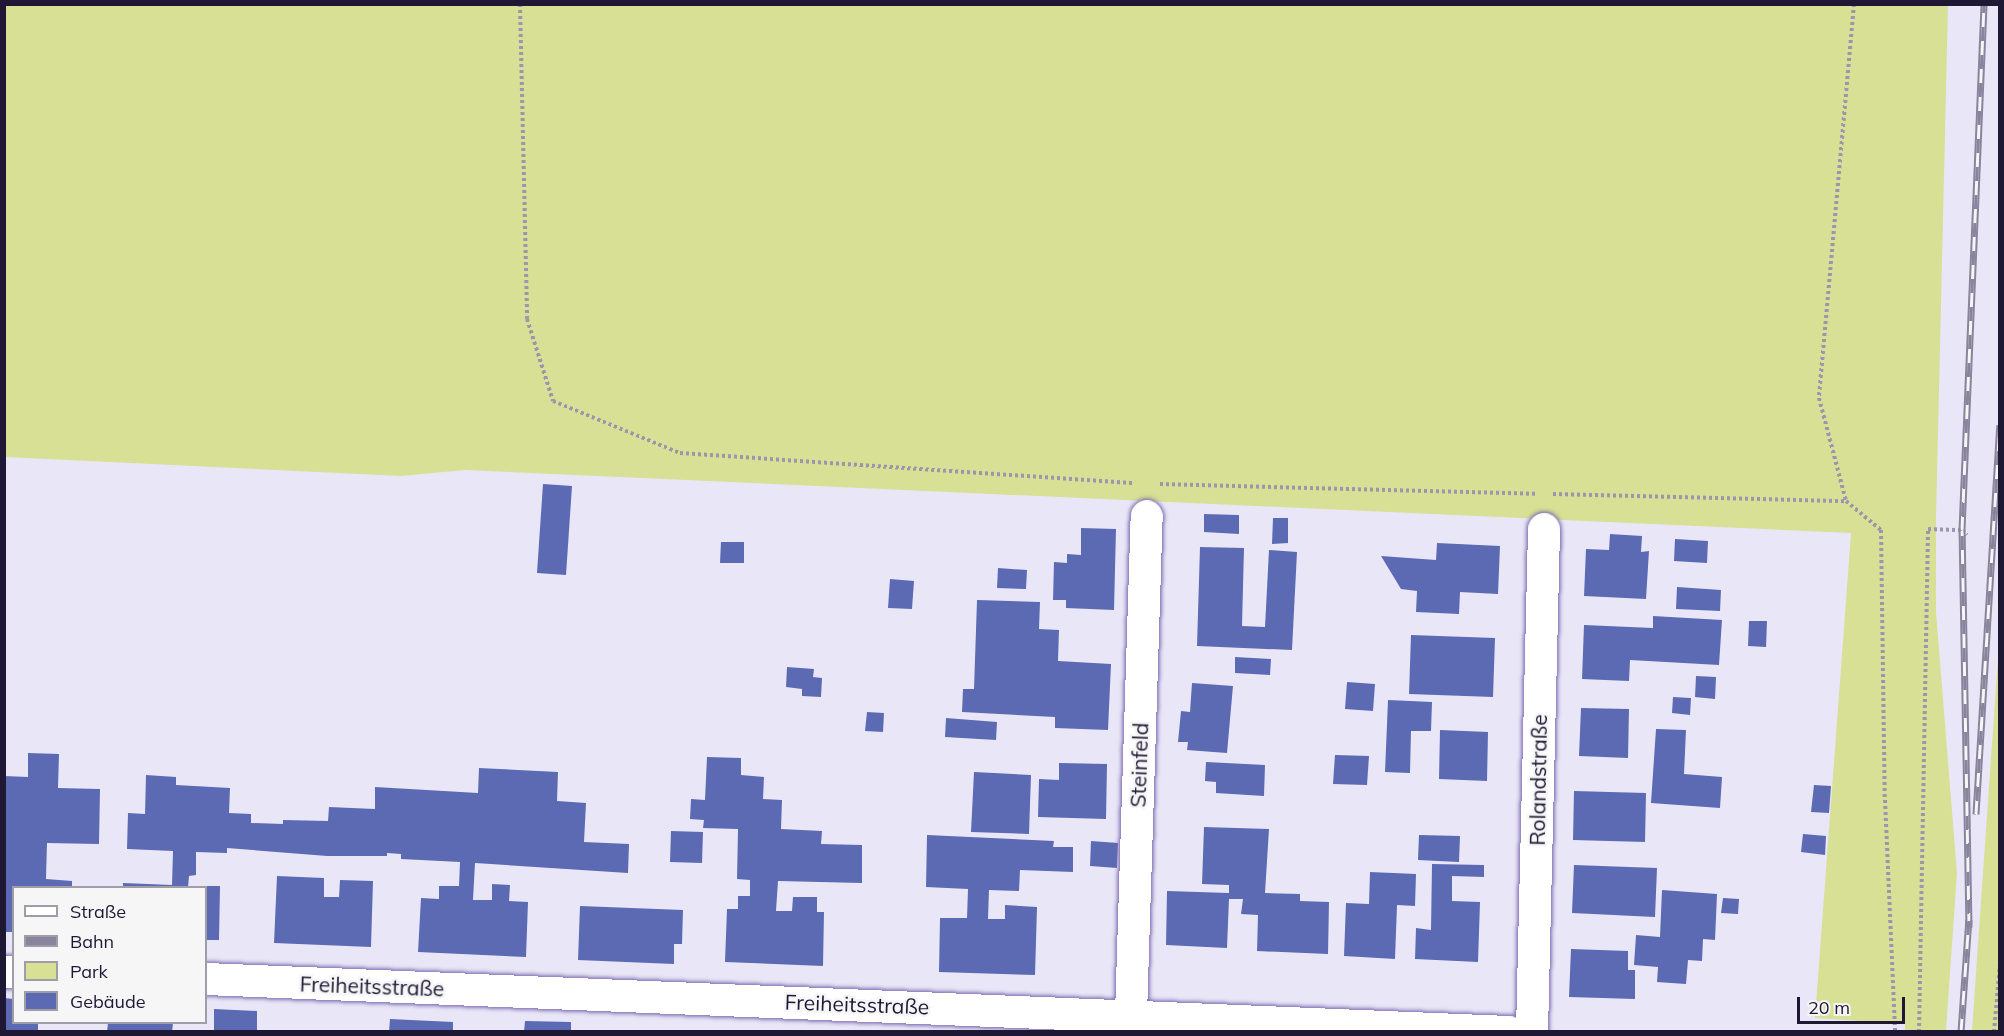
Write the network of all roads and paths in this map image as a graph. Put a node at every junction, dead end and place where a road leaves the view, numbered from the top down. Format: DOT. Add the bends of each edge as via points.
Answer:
graph roads {
  1 [pos="520,4"];
  2 [pos="1854,4"];
  3 [pos="1137,483"];
  4 [pos="1149,484"];
  5 [pos="1846,501"];
  6 [pos="1148,516"];
  7 [pos="1544,529"];
  8 [pos="1967,535"];
  9 [pos="2000,964"];
  10 [pos="207,979"];
  11 [pos="1131,1015"];
  12 [pos="1509,1032"];
  13 [pos="1532,1032"];
  14 [pos="1895,1032"];
  15 [pos="1919,1032"];
  16 [pos="1994,1032"];
  1 -- 3 [label="path" via="527,319 553,401 680,453"];
  2 -- 5 [label="path" via="1819,398"];
  4 -- 5 [label="path"];
  5 -- 14 [label="path" via="1881,530 1884,800"];
  6 -- 11 [label="street, Steinfeld"];
  7 -- 13 [label="street, Rolandstraße"];
  8 -- 15 [label="path" via="1962,530 1928,529"];
  9 -- 16 [label="path"];
  10 -- 11 [label="street, Freiheitsstraße"];
  11 -- 12 [label="street, Freiheitsstraße"];
}
